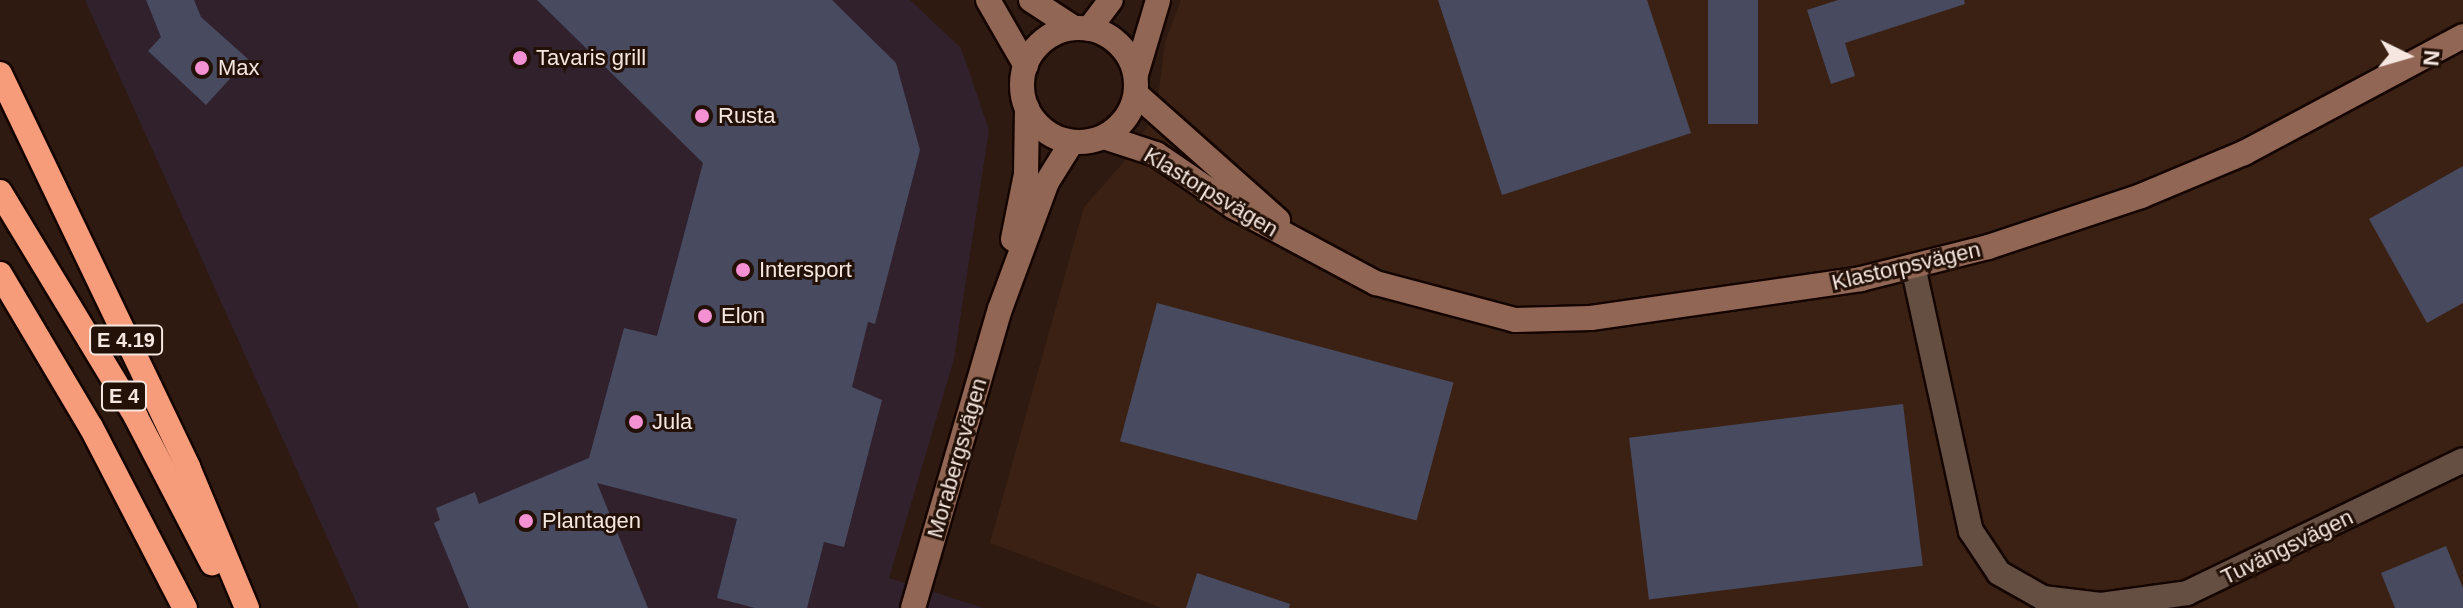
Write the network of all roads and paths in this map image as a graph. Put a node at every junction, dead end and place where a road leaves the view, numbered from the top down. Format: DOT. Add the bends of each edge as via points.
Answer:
graph roads {
  1 [pos="988,0"];
  2 [pos="1031,0"];
  3 [pos="1111,0"];
  4 [pos="1158,0"];
  5 [pos="1082,29"];
  6 [pos="2463,36"];
  7 [pos="1026,66"];
  8 [pos="0,74"];
  9 [pos="1136,84"];
  10 [pos="1027,108"];
  11 [pos="1104,137"];
  12 [pos="1072,142"];
  13 [pos="0,192"];
  14 [pos="1316,253"];
  15 [pos="1913,266"];
  16 [pos="0,274"];
  17 [pos="1000,309"];
  18 [pos="2463,460"];
  19 [pos="185,608"];
  20 [pos="234,608"];
  21 [pos="247,608"];
  22 [pos="913,608"];
  1 -- 7 [label="street"];
  2 -- 5 [label="street"];
  3 -- 5 [label="street"];
  4 -- 9 [label="street"];
  5 -- 7 [label="street" via="1044,40"];
  5 -- 9 [label="street" via="1116,41"];
  6 -- 15 [label="street, Klastorpsvägen" via="2244,153 2154,191"];
  7 -- 10 [label="street"];
  8 -- 21 [label="highway, E 4.19" via="188,467"];
  9 -- 11 [label="street" via="1130,112"];
  9 -- 14 [label="street, Klastorpsvägen"];
  10 -- 12 [label="street" via="1047,132"];
  10 -- 17 [label="street, Morabergsvägen" via="1026,174"];
  11 -- 12 [label="street"];
  11 -- 14 [label="street, Klastorpsvägen" via="1156,154"];
  12 -- 17 [label="street, Morabergsvägen" via="1047,182"];
  13 -- 20 [label="highway, E 4" via="136,417"];
  14 -- 15 [label="street, Klastorpsvägen" via="1376,283 1515,320 1591,318 1724,303"];
  15 -- 18 [label="street, Tuvängsvägen" via="1971,531 1999,573 2043,598 2113,604 2187,593"];
  16 -- 19 [label="highway, E 4" via="91,427"];
  17 -- 22 [label="street, Morabergsvägen"];
}
